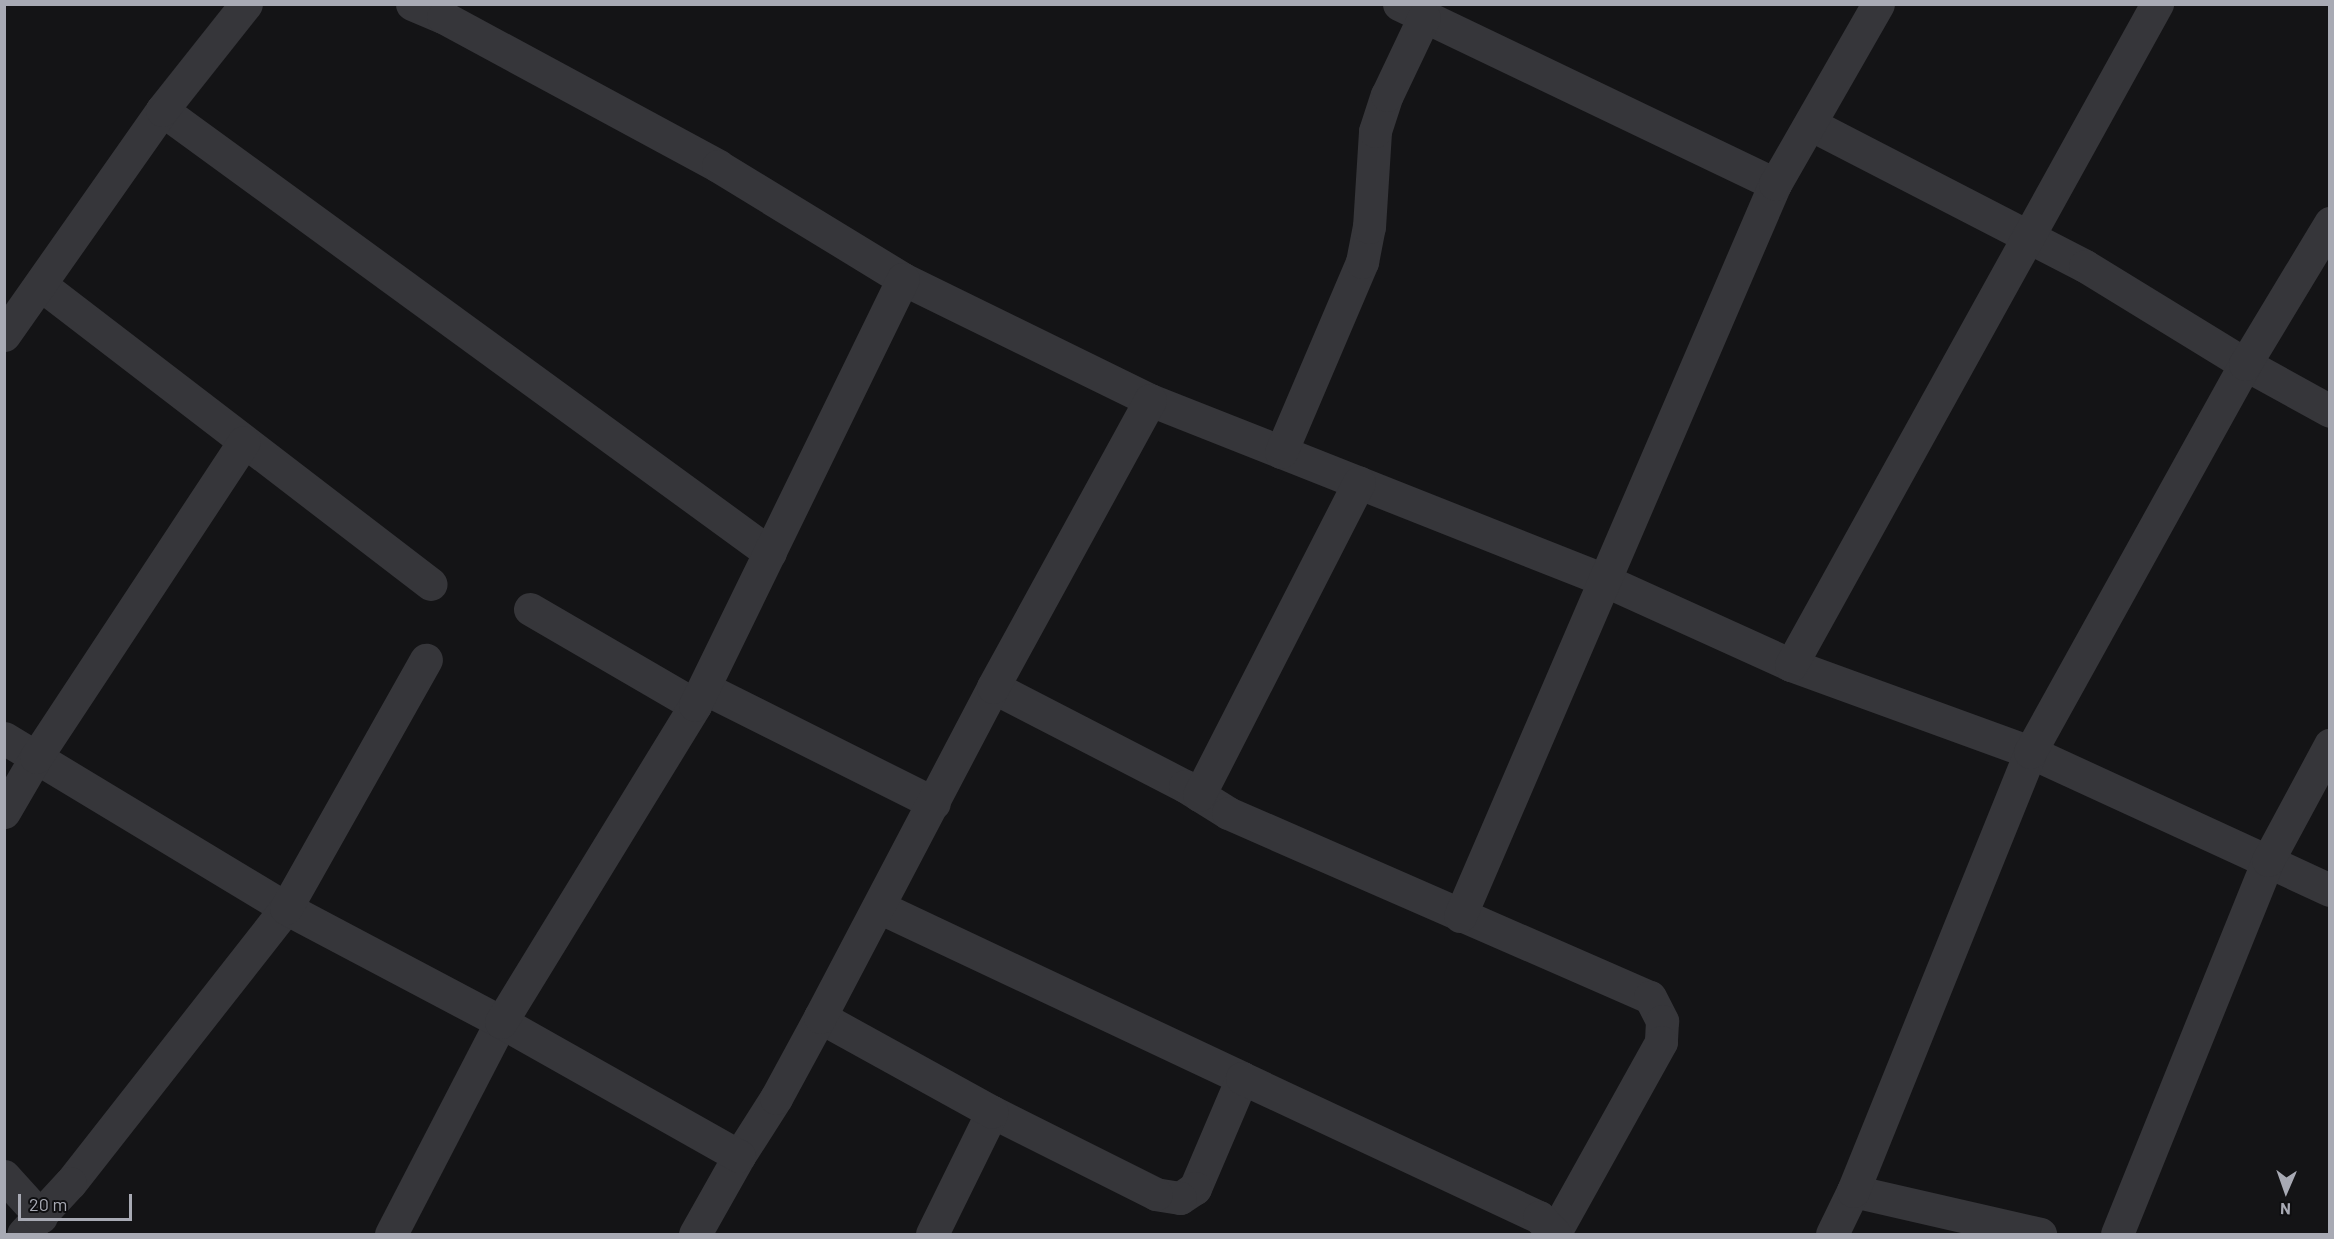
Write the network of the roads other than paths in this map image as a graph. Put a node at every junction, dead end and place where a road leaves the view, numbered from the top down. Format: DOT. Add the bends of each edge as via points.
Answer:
graph roads {
  1 [pos="246,4"];
  2 [pos="412,4"];
  3 [pos="2157,4"];
  4 [pos="1867,8"];
  5 [pos="447,11"];
  6 [pos="1412,11"];
  7 [pos="162,110"];
  8 [pos="1810,124"];
  9 [pos="1774,184"];
  10 [pos="2330,223"];
  11 [pos="2029,238"];
  12 [pos="903,279"];
  13 [pos="41,285"];
  14 [pos="4,335"];
  15 [pos="2245,364"];
  16 [pos="1150,400"];
  17 [pos="2330,411"];
  18 [pos="244,442"];
  19 [pos="1281,452"];
  20 [pos="1359,483"];
  21 [pos="770,553"];
  22 [pos="1606,581"];
  23 [pos="431,584"];
  24 [pos="530,609"];
  25 [pos="426,660"];
  26 [pos="1791,665"];
  27 [pos="993,687"];
  28 [pos="699,696"];
  29 [pos="4,738"];
  30 [pos="2330,745"];
  31 [pos="2030,752"];
  32 [pos="36,757"];
  33 [pos="1199,795"];
  34 [pos="934,803"];
  35 [pos="4,812"];
  36 [pos="2268,860"];
  37 [pos="2330,890"];
  38 [pos="879,907"];
  39 [pos="286,908"];
  40 [pos="1460,916"];
  41 [pos="820,1017"];
  42 [pos="501,1022"];
  43 [pos="1242,1078"];
  44 [pos="992,1112"];
  45 [pos="739,1156"];
  46 [pos="4,1176"];
  47 [pos="1853,1191"];
  48 [pos="32,1226"];
  49 [pos="391,1234"];
  50 [pos="695,1234"];
  51 [pos="932,1234"];
  52 [pos="1555,1234"];
  53 [pos="1832,1234"];
  54 [pos="2040,1234"];
  55 [pos="2117,1234"];
  1 -- 7 [label="street"];
  2 -- 5 [label="street"];
  3 -- 11 [label="street"];
  4 -- 8 [label="street"];
  5 -- 12 [label="street" via="718,166"];
  6 -- 9 [label="street"];
  6 -- 19 [label="street" via="1375,131 1369,227 1362,262"];
  7 -- 13 [label="street"];
  7 -- 21 [label="street"];
  8 -- 9 [label="street"];
  8 -- 11 [label="street"];
  9 -- 22 [label="street"];
  10 -- 15 [label="street"];
  11 -- 15 [label="street" via="2085,266"];
  11 -- 26 [label="street"];
  12 -- 16 [label="street"];
  12 -- 21 [label="street"];
  13 -- 14 [label="street"];
  13 -- 18 [label="street"];
  15 -- 17 [label="street"];
  15 -- 31 [label="street"];
  16 -- 19 [label="street"];
  16 -- 27 [label="street"];
  18 -- 23 [label="street"];
  18 -- 32 [label="street"];
  19 -- 20 [label="street"];
  20 -- 22 [label="street"];
  20 -- 33 [label="street"];
  21 -- 28 [label="street"];
  22 -- 26 [label="street"];
  22 -- 40 [label="street"];
  24 -- 28 [label="street"];
  25 -- 39 [label="street"];
  26 -- 31 [label="street"];
  27 -- 33 [label="street"];
  27 -- 34 [label="street"];
  28 -- 34 [label="street"];
  28 -- 42 [label="street"];
  29 -- 32 [label="street"];
  30 -- 36 [label="street"];
  31 -- 36 [label="street"];
  31 -- 47 [label="street"];
  32 -- 35 [label="street"];
  32 -- 39 [label="street"];
  33 -- 40 [label="street" via="1228,813"];
  34 -- 38 [label="street"];
  36 -- 37 [label="street"];
  36 -- 55 [label="street"];
  38 -- 41 [label="street"];
  38 -- 43 [label="street"];
  39 -- 42 [label="street"];
  39 -- 48 [label="street"];
  40 -- 52 [label="street" via="1650,998 1662,1021 1661,1042"];
  41 -- 44 [label="street"];
  41 -- 45 [label="street"];
  42 -- 45 [label="street"];
  42 -- 49 [label="street"];
  43 -- 44 [label="street" via="1195,1188 1180,1198 1156,1194"];
  43 -- 52 [label="street" via="1539,1217"];
  44 -- 51 [label="street"];
  45 -- 50 [label="street"];
  46 -- 48 [label="street"];
  47 -- 53 [label="street"];
  47 -- 54 [label="street"];
}
